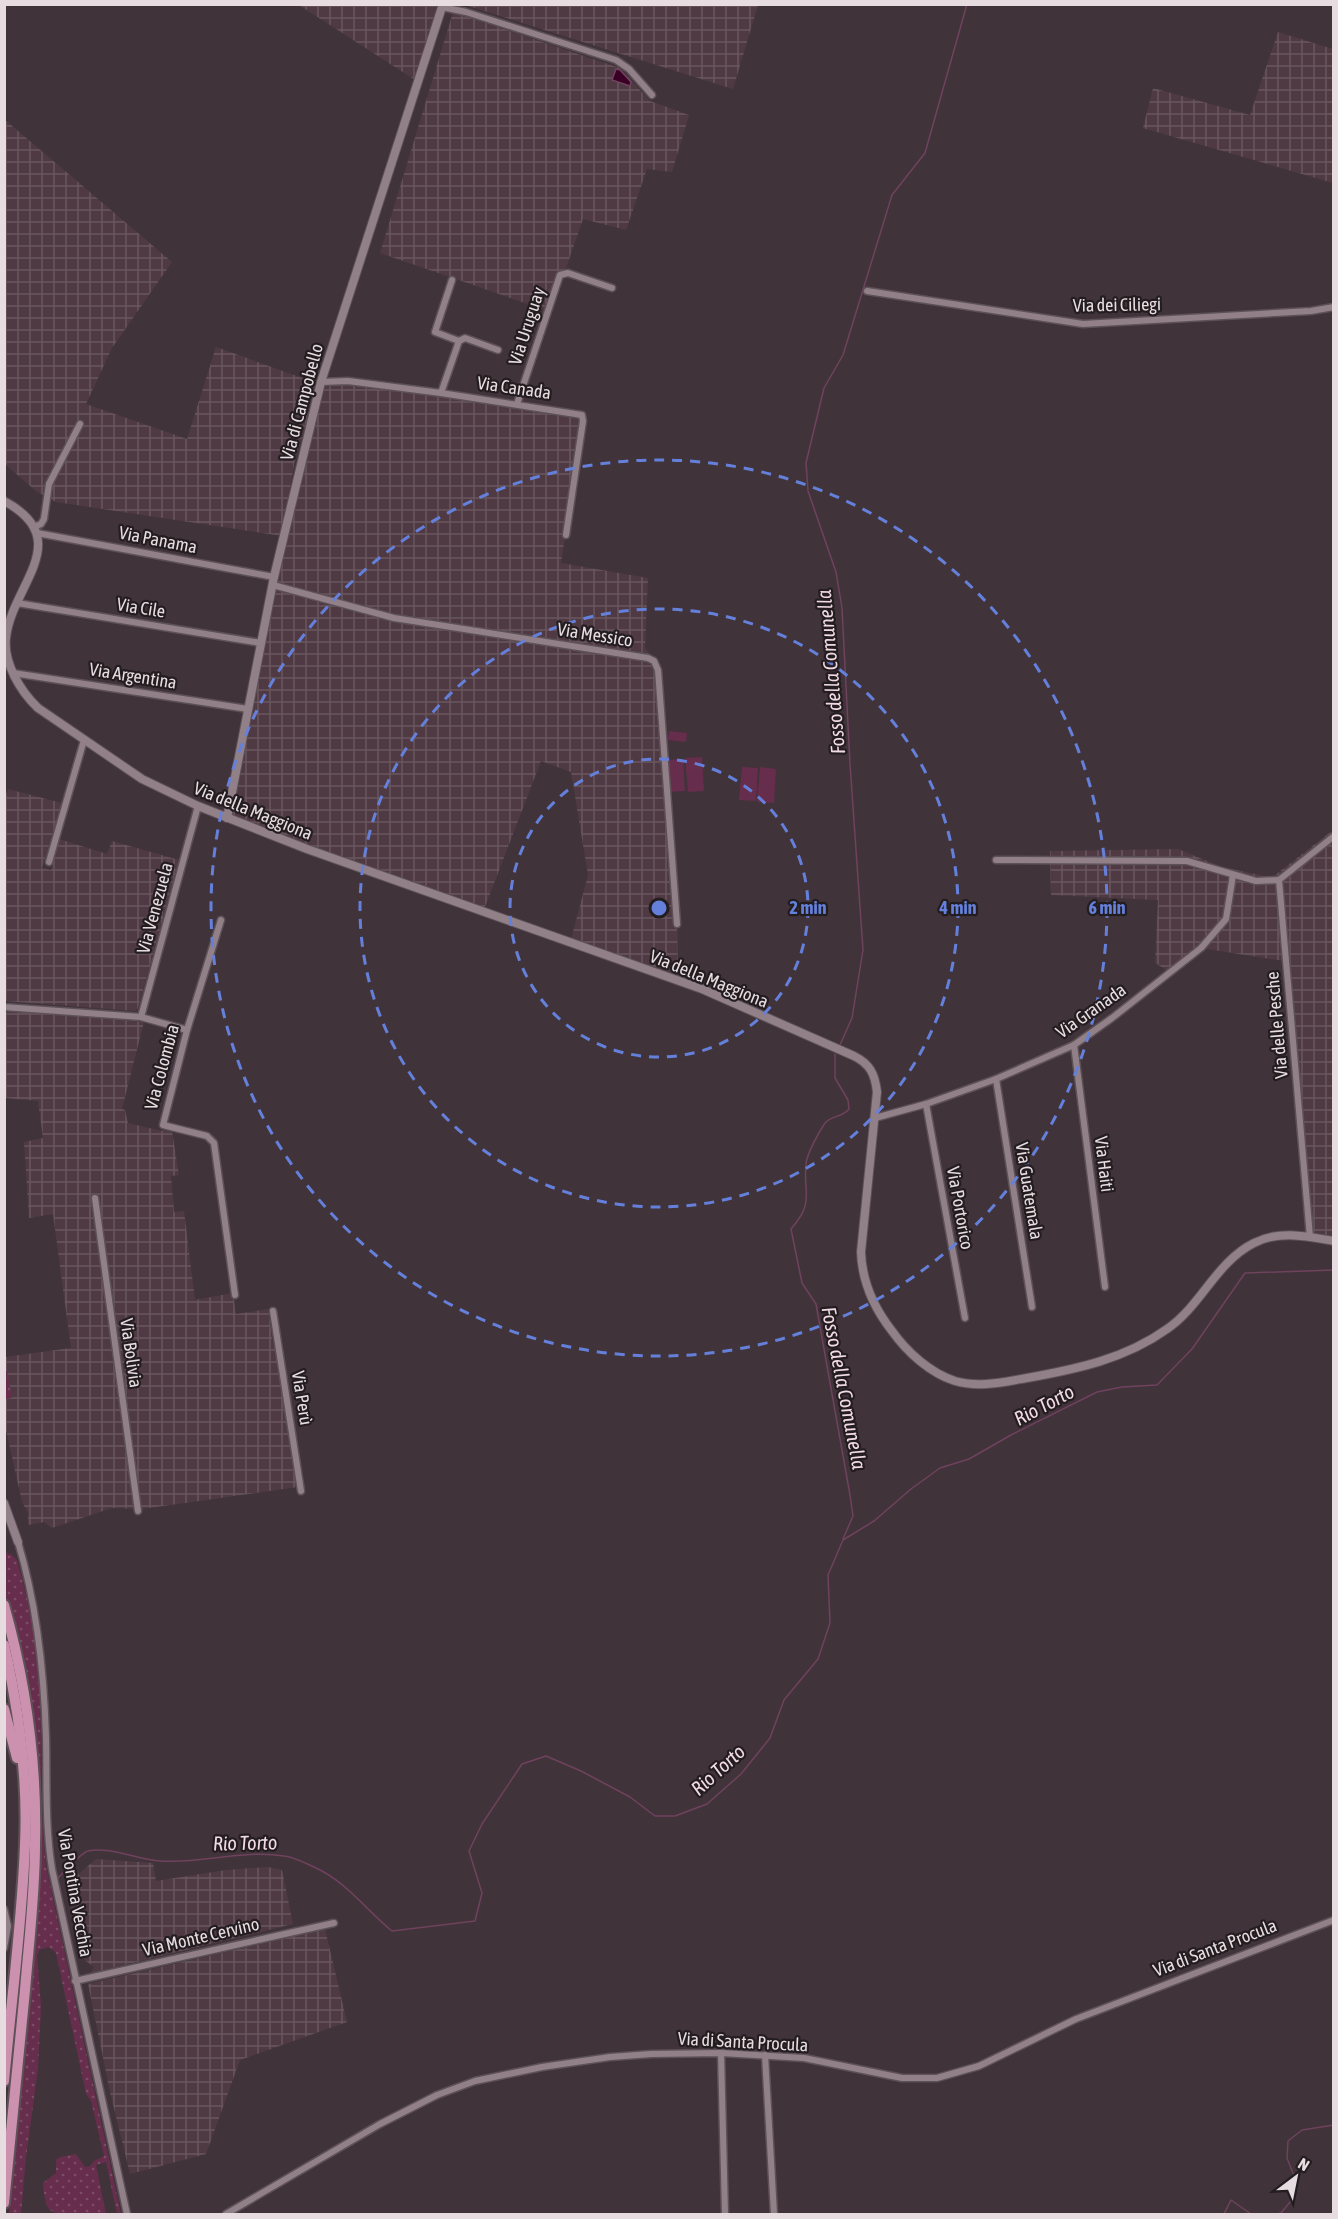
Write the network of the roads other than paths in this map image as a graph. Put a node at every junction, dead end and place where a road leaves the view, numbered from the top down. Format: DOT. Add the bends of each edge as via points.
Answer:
graph roads {
  1 [pos="443,6"];
  2 [pos="652,95"];
  3 [pos="453,280"];
  4 [pos="612,288"];
  5 [pos="867,291"];
  6 [pos="1334,307"];
  7 [pos="459,341"];
  8 [pos="498,350"];
  9 [pos="321,382"];
  10 [pos="441,393"];
  11 [pos="517,404"];
  12 [pos="80,424"];
  13 [pos="4,501"];
  14 [pos="35,530"];
  15 [pos="566,535"];
  16 [pos="274,581"];
  17 [pos="17,603"];
  18 [pos="261,643"];
  19 [pos="14,673"];
  20 [pos="248,709"];
  21 [pos="84,740"];
  22 [pos="198,806"];
  23 [pos="228,818"];
  24 [pos="1334,836"];
  25 [pos="996,860"];
  26 [pos="49,862"];
  27 [pos="1233,875"];
  28 [pos="1279,880"];
  29 [pos="221,920"];
  30 [pos="677,924"];
  31 [pos="4,1007"];
  32 [pos="141,1017"];
  33 [pos="187,1029"];
  34 [pos="1074,1045"];
  35 [pos="996,1079"];
  36 [pos="926,1104"];
  37 [pos="875,1118"];
  38 [pos="95,1198"];
  39 [pos="1310,1237"];
  40 [pos="1334,1241"];
  41 [pos="1105,1287"];
  42 [pos="236,1295"];
  43 [pos="1032,1307"];
  44 [pos="273,1311"];
  45 [pos="965,1318"];
  46 [pos="302,1491"];
  47 [pos="4,1503"];
  48 [pos="138,1511"];
  49 [pos="18,1542"];
  50 [pos="4,1605"];
  51 [pos="4,1645"];
  52 [pos="17,1680"];
  53 [pos="4,1709"];
  54 [pos="24,1784"];
  55 [pos="29,1873"];
  56 [pos="28,1892"];
  57 [pos="4,1909"];
  58 [pos="1334,1920"];
  59 [pos="334,1923"];
  60 [pos="4,1948"];
  61 [pos="75,1981"];
  62 [pos="721,2053"];
  63 [pos="765,2055"];
  64 [pos="4,2082"];
  65 [pos="4,2203"];
  66 [pos="127,2214"];
  67 [pos="226,2214"];
  68 [pos="725,2214"];
  69 [pos="774,2214"];
  1 -- 2 [label="street" via="614,59 629,69"];
  1 -- 9 [label="street, Via di Campobello"];
  3 -- 7 [label="street" via="435,331"];
  4 -- 11 [label="street, Via Uruguay" via="568,273 560,275"];
  5 -- 6 [label="street, Via dei Ciliegi" via="1083,324"];
  7 -- 8 [label="street" via="465,338"];
  7 -- 10 [label="street"];
  9 -- 10 [label="street, Via Canada" via="348,381"];
  9 -- 16 [label="street, Via di Campobello"];
  10 -- 11 [label="street, Via Canada"];
  11 -- 15 [label="street, Via Canada" via="583,417"];
  12 -- 14 [label="street" via="49,484 43,521"];
  13 -- 14 [label="street"];
  14 -- 16 [label="street, Via Panama"];
  14 -- 17 [label="street, Via della Maggiona" via="39,552"];
  16 -- 18 [label="street, Via di Campobello"];
  16 -- 30 [label="street, Via Messico" via="394,618 654,661 658,670"];
  17 -- 18 [label="street, Via Cile"];
  17 -- 19 [label="street, Via della Maggiona" via="6,638"];
  18 -- 20 [label="street, Via di Campobello"];
  19 -- 20 [label="street, Via Argentina"];
  19 -- 21 [label="street, Via della Maggiona" via="34,704"];
  20 -- 23 [label="street, Via di Campobello"];
  21 -- 22 [label="street, Via della Maggiona" via="147,782"];
  21 -- 26 [label="street"];
  22 -- 23 [label="street, Via della Maggiona"];
  22 -- 32 [label="street, Via Venezuela"];
  23 -- 37 [label="street, Via della Maggiona" via="707,991 854,1056 874,1074"];
  24 -- 28 [label="street"];
  25 -- 27 [label="street" via="1178,860"];
  27 -- 28 [label="street"];
  27 -- 34 [label="street, Via Granada" via="1226,919 1201,948"];
  28 -- 39 [label="street, Via delle Pesche"];
  29 -- 33 [label="street, Via Colombia"];
  31 -- 32 [label="street"];
  32 -- 33 [label="street"];
  33 -- 42 [label="street, Via Colombia" via="162,1125 207,1136 214,1143"];
  34 -- 35 [label="street, Via Granada"];
  34 -- 41 [label="street, Via Haiti"];
  35 -- 36 [label="street, Via Granada"];
  35 -- 43 [label="street, Via Guatemala"];
  36 -- 37 [label="street, Via Granada"];
  36 -- 45 [label="street, Via Portorico"];
  37 -- 39 [label="street, Via della Maggiona" via="861,1252 864,1277 877,1308 898,1340 930,1368 953,1380 992,1383 1106,1360 1138,1347 1168,1328 1246,1247 1274,1236"];
  38 -- 48 [label="street, Via Bolivia"];
  39 -- 40 [label="street, Via della Maggiona"];
  44 -- 46 [label="street, Via Perù"];
  47 -- 49 [label="street, Via Pontina Vecchia"];
  49 -- 61 [label="street, Via Pontina Vecchia" via="33,1605 42,1670 49,1849"];
  50 -- 52 [label="highway"];
  51 -- 52 [label="highway"];
  52 -- 54 [label="highway"];
  52 -- 55 [label="highway" via="33,1771 35,1845"];
  53 -- 54 [label="highway"];
  54 -- 55 [label="highway"];
  55 -- 56 [label="highway"];
  56 -- 64 [label="highway"];
  56 -- 65 [label="highway"];
  57 -- 60 [label="street" via="8,1927"];
  58 -- 63 [label="street, Via di Santa Procula" via="1092,2012 979,2066 942,2077 898,2078 813,2060"];
  59 -- 61 [label="street, Via Monte Cervino"];
  61 -- 66 [label="street, Via Pontina Vecchia"];
  62 -- 63 [label="street, Via di Santa Procula"];
  62 -- 67 [label="street, Via di Santa Procula" via="601,2058 457,2086 365,2132"];
  62 -- 68 [label="street"];
  63 -- 69 [label="street"];
}
